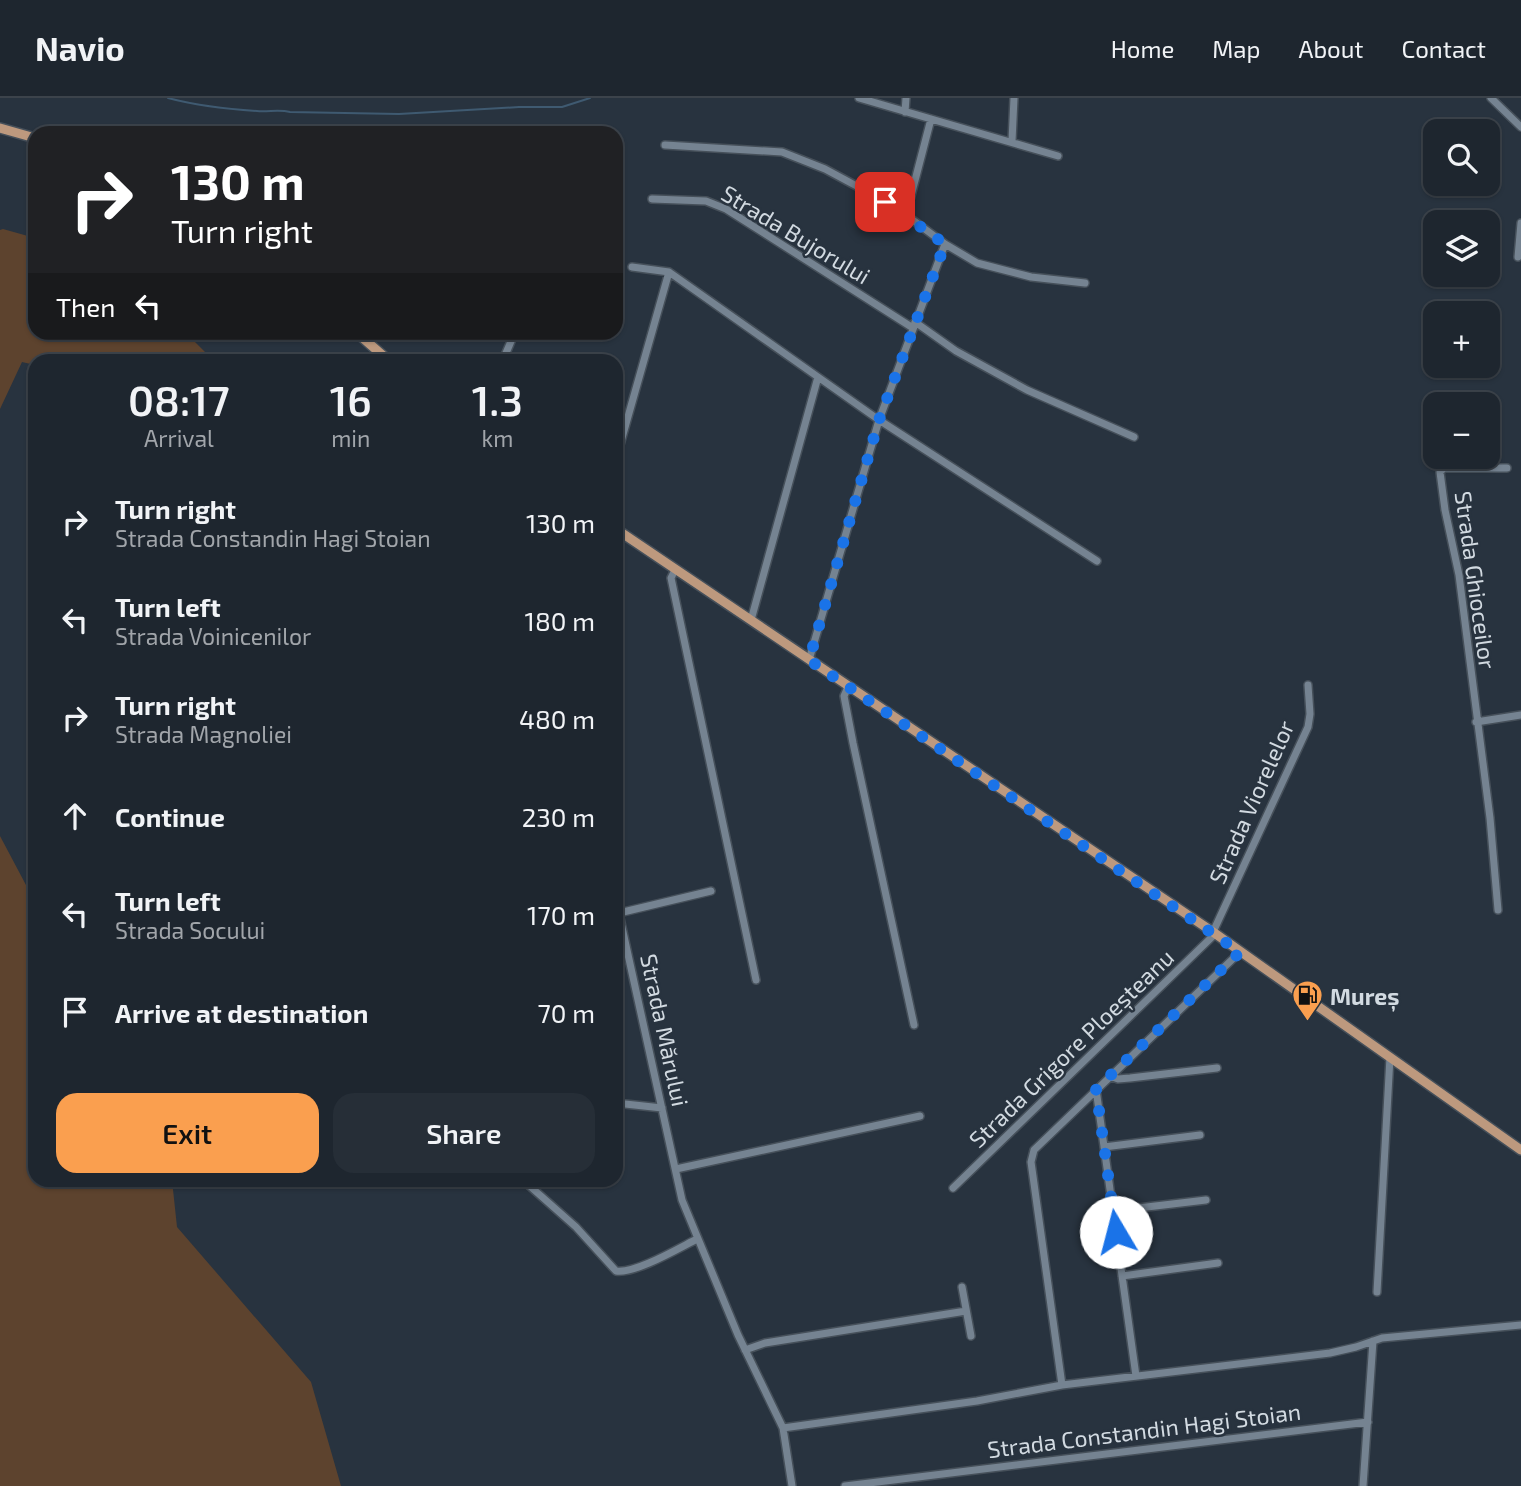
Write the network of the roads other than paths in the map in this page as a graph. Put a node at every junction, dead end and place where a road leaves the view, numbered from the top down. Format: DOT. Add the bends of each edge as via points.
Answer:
graph roads {
  1 [pos="859,98"];
  2 [pos="906,98"];
  3 [pos="1014,98"];
  4 [pos="1491,98"];
  5 [pos="905,112"];
  6 [pos="931,118"];
  7 [pos="1521,127"];
  8 [pos="0,128"];
  9 [pos="28,136"];
  10 [pos="1012,141"];
  11 [pos="665,145"];
  12 [pos="1058,156"];
  13 [pos="652,199"];
  14 [pos="906,215"];
  15 [pos="1521,223"];
  16 [pos="945,244"];
  17 [pos="1518,257"];
  18 [pos="632,267"];
  19 [pos="669,272"];
  20 [pos="1085,283"];
  21 [pos="914,325"];
  22 [pos="365,340"];
  23 [pos="380,354"];
  24 [pos="818,377"];
  25 [pos="879,420"];
  26 [pos="623,434"];
  27 [pos="1134,437"];
  28 [pos="1507,468"];
  29 [pos="623,533"];
  30 [pos="1097,561"];
  31 [pos="675,570"];
  32 [pos="751,620"];
  33 [pos="809,660"];
  34 [pos="1308,685"];
  35 [pos="848,687"];
  36 [pos="1521,715"];
  37 [pos="1476,722"];
  38 [pos="711,891"];
  39 [pos="1498,910"];
  40 [pos="623,912"];
  41 [pos="623,931"];
  42 [pos="1214,933"];
  43 [pos="1240,952"];
  44 [pos="756,981"];
  45 [pos="914,1026"];
  46 [pos="1390,1058"];
  47 [pos="1217,1068"];
  48 [pos="1110,1076"];
  49 [pos="1096,1089"];
  50 [pos="623,1104"];
  51 [pos="662,1108"];
  52 [pos="919,1116"];
  53 [pos="1200,1135"];
  54 [pos="1104,1147"];
  55 [pos="1521,1150"];
  56 [pos="676,1169"];
  57 [pos="531,1187"];
  58 [pos="953,1188"];
  59 [pos="1206,1200"];
  60 [pos="1113,1211"];
  61 [pos="697,1239"];
  62 [pos="1218,1263"];
  63 [pos="1122,1276"];
  64 [pos="962,1287"];
  65 [pos="1377,1292"];
  66 [pos="966,1311"];
  67 [pos="1521,1325"];
  68 [pos="971,1336"];
  69 [pos="1373,1341"];
  70 [pos="745,1350"];
  71 [pos="1136,1376"];
  72 [pos="1062,1385"];
  73 [pos="1368,1422"];
  74 [pos="783,1428"];
  75 [pos="792,1486"];
  76 [pos="845,1486"];
  77 [pos="1363,1486"];
  1 -- 5 [label="street"];
  2 -- 5 [label="street"];
  3 -- 10 [label="street"];
  4 -- 7 [label="street"];
  5 -- 6 [label="street"];
  6 -- 10 [label="street"];
  6 -- 14 [label="street"];
  8 -- 9 [label="main road"];
  10 -- 12 [label="street"];
  11 -- 14 [label="street" via="782,152 835,174"];
  13 -- 21 [label="street, Strada Bujorului" via="706,201 726,209"];
  14 -- 16 [label="street"];
  15 -- 17 [label="street"];
  16 -- 20 [label="street" via="977,263 998,269"];
  16 -- 21 [label="street"];
  18 -- 19 [label="street"];
  19 -- 24 [label="street"];
  19 -- 26 [label="street"];
  21 -- 25 [label="street"];
  21 -- 27 [label="street, Strada Bujorului" via="1027,390"];
  22 -- 23 [label="main road"];
  24 -- 25 [label="street"];
  24 -- 32 [label="street"];
  25 -- 30 [label="street"];
  25 -- 33 [label="street"];
  28 -- 37 [label="street, Strada Ghioceilor" via="1440,471 1459,575"];
  29 -- 31 [label="main road"];
  31 -- 32 [label="main road"];
  31 -- 44 [label="street" via="671,578"];
  32 -- 33 [label="main road"];
  33 -- 35 [label="main road"];
  34 -- 42 [label="street, Strada Viorelelor" via="1308,727"];
  35 -- 42 [label="main road"];
  35 -- 45 [label="street" via="844,696 853,743"];
  36 -- 37 [label="street"];
  37 -- 39 [label="street"];
  38 -- 40 [label="street"];
  41 -- 51 [label="street, Strada Mărului"];
  42 -- 43 [label="main road"];
  42 -- 58 [label="street, Strada Grigore Ploeșteanu"];
  43 -- 46 [label="main road"];
  43 -- 48 [label="street"];
  46 -- 55 [label="main road"];
  46 -- 65 [label="street"];
  47 -- 48 [label="street" via="1118,1079"];
  48 -- 49 [label="street"];
  49 -- 54 [label="street"];
  49 -- 72 [label="street" via="1037,1145 1032,1156"];
  50 -- 51 [label="street"];
  51 -- 56 [label="street, Strada Mărului"];
  52 -- 56 [label="street"];
  53 -- 54 [label="street"];
  54 -- 60 [label="street"];
  56 -- 61 [label="street, Strada Mărului"];
  57 -- 61 [label="street" via="616,1270 634,1268"];
  59 -- 60 [label="street"];
  60 -- 63 [label="street"];
  61 -- 70 [label="street, Strada Mărului"];
  62 -- 63 [label="street"];
  63 -- 71 [label="street"];
  64 -- 66 [label="street"];
  66 -- 68 [label="street"];
  66 -- 70 [label="street"];
  67 -- 69 [label="street"];
  69 -- 71 [label="street" via="1330,1353"];
  69 -- 73 [label="street"];
  70 -- 74 [label="street, Strada Mărului"];
  71 -- 72 [label="street"];
  72 -- 74 [label="street"];
  73 -- 76 [label="street, Strada Constandin Hagi Stoian"];
  73 -- 77 [label="street"];
  74 -- 75 [label="street, Strada Mărului"];
}
